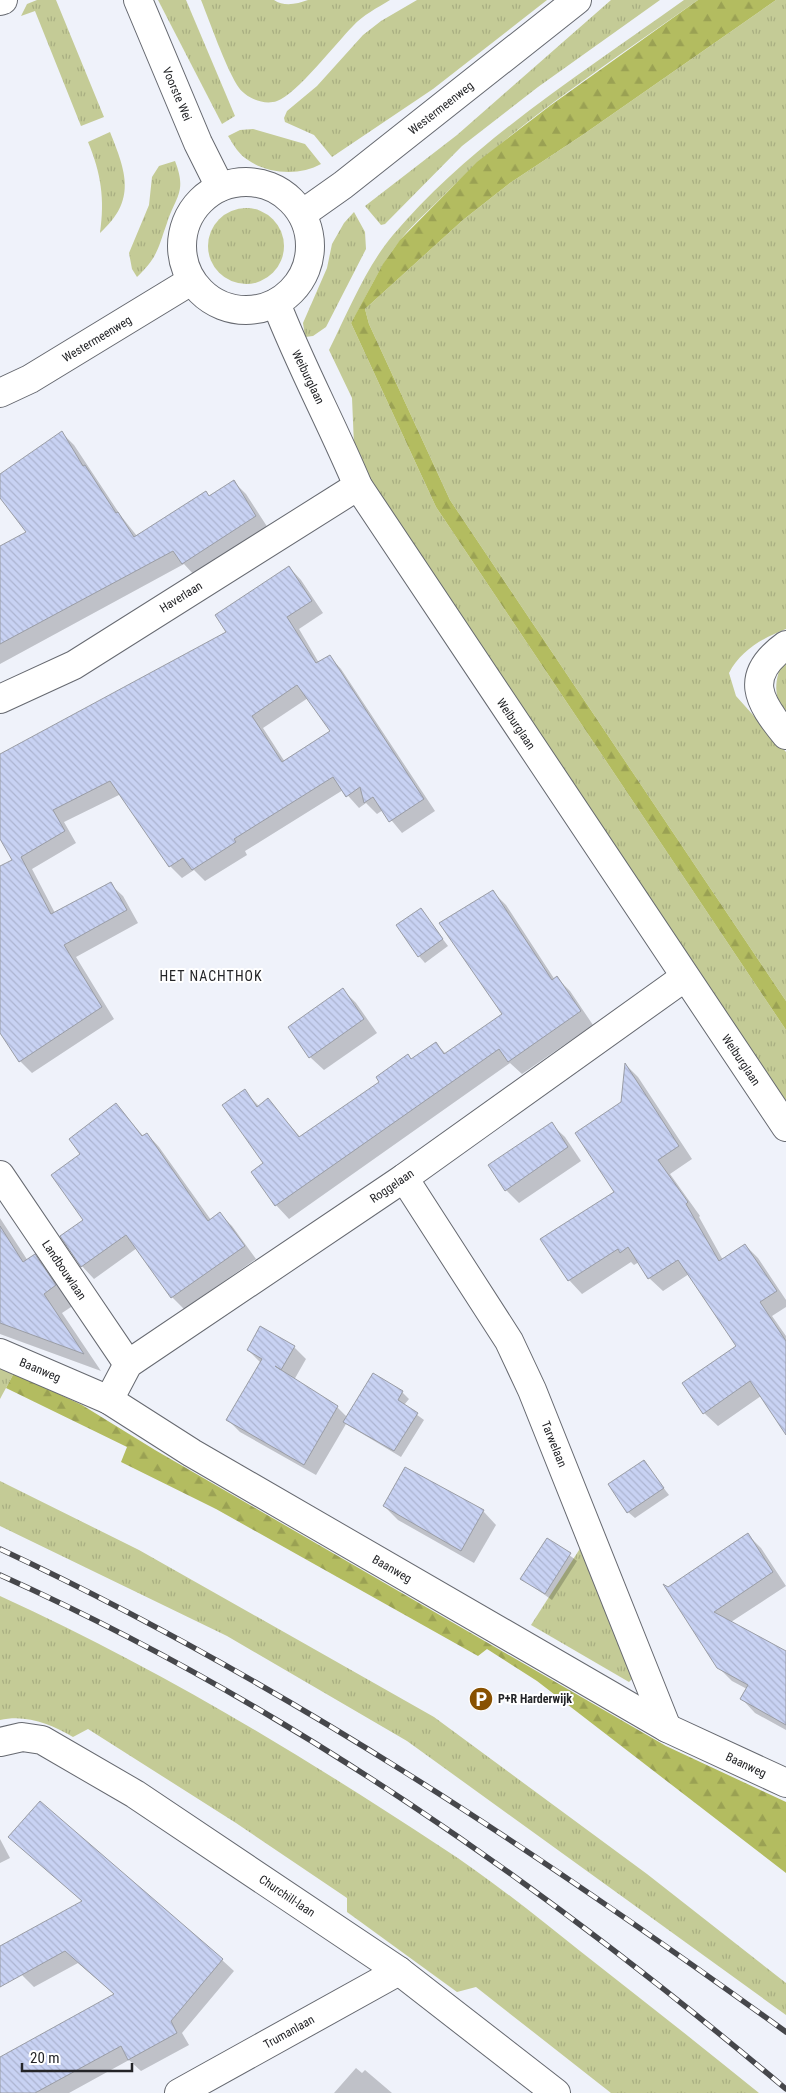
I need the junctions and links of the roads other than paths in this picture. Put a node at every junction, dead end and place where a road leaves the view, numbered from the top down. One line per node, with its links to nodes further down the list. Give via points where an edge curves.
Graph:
1 (138, 0): 3 (street, Voorste Wei)
2 (577, 0): 4 (street, Westermeenweg)
3 (220, 187): 4 (street, via 245,182 266,186 285,195); 5 (street, via 202,198 188,217 181,240 184,265)
4 (302, 214): 6 (street, via 310,252 304,273 292,290)
5 (191, 281): 6 (street, via 211,301 231,308 253,310); 7 (street, Westermeenweg, via 30,380)
6 (276, 303): 8 (street, Weiburglaan, via 295,352)
7 (0, 393)
8 (358, 486): 10 (street, Haverlaan, via 74,665); 12 (street, Weiburglaan)
9 (786, 645): 11 (street, via 773,654 759,682 759,695 768,713)
10 (0, 699)
11 (786, 735)
12 (685, 978): 13 (street, Weiburglaan); 15 (street, Roggelaan)
13 (786, 1127)
14 (0, 1175): 17 (street, Landbouwlaan)
15 (404, 1178): 17 (street, Roggelaan); 19 (street, Tarwelaan, via 509,1341)
16 (0, 1353): 18 (street, Baanweg)
17 (128, 1364): 18 (street, Roggelaan)
18 (109, 1400): 19 (street, Baanweg, via 192,1453)
19 (666, 1728): 21 (street, Baanweg)
20 (0, 1742): 22 (street, Churchill-laan, via 22,1737 42,1740 58,1748 135,1794)
21 (786, 1783)
22 (399, 1971): 23 (street, Trumanlaan); 24 (street, Churchill-laan)
23 (179, 2093)
24 (556, 2093)

